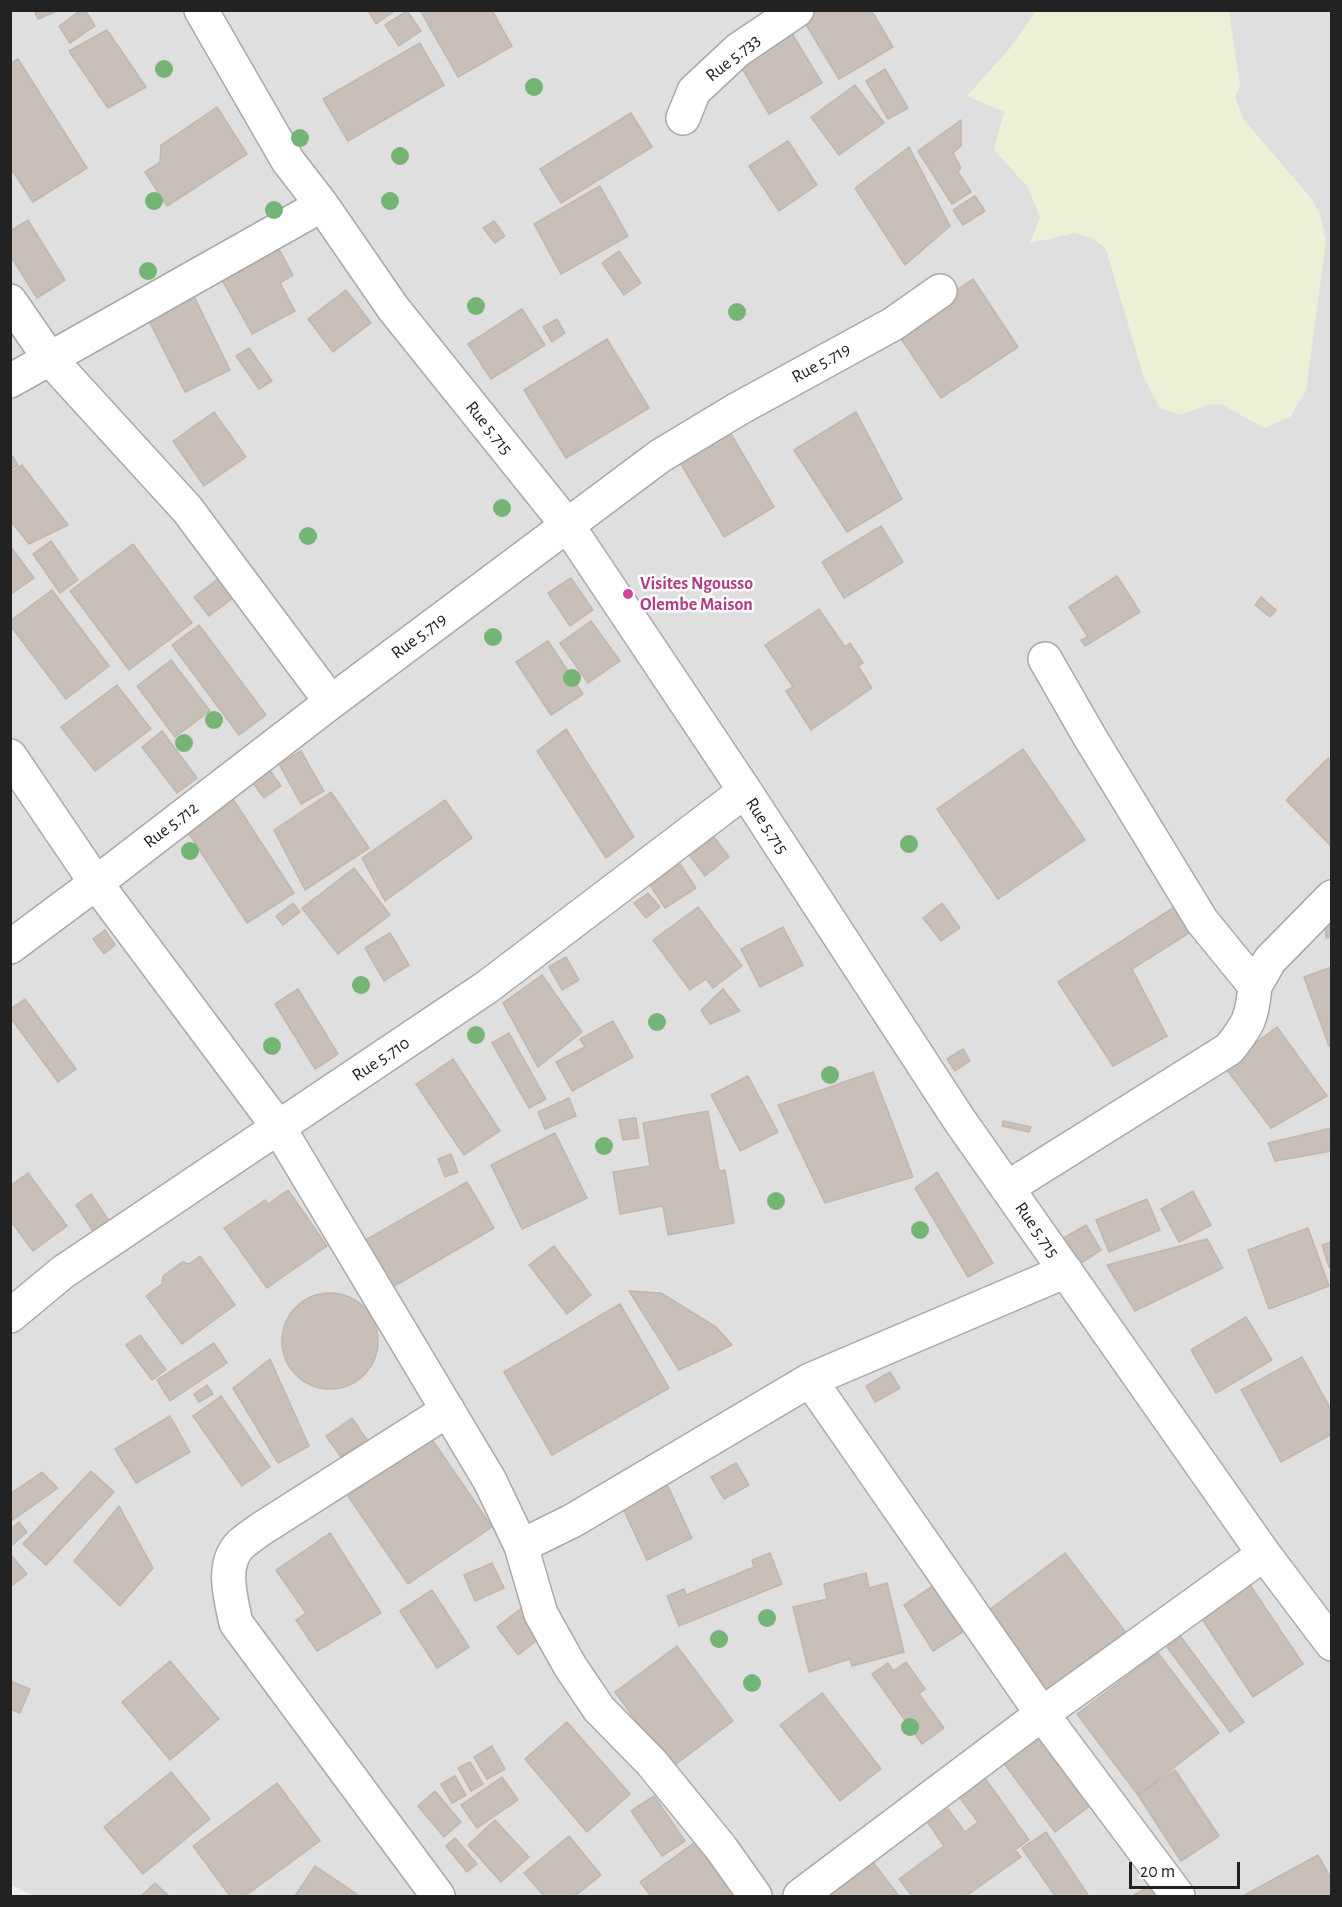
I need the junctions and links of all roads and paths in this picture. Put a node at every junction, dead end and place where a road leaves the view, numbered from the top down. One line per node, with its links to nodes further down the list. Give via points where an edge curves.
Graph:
1 (201, 10): 4 (street, Rue 5.715, via 288,161)
2 (797, 10): 3 (street, Rue 5.733, via 738,50 694,91)
3 (683, 118)
4 (322, 205): 7 (street); 9 (street, Rue 5.715, via 393,308)
5 (939, 291): 9 (street, Rue 5.719, via 893,324 660,456)
6 (10, 301): 7 (street)
7 (50, 359): 8 (street); 11 (street, via 187,509)
8 (10, 381)
9 (568, 526): 11 (street, Rue 5.719); 13 (street, Rue 5.715)
10 (1045, 659): 17 (street, via 1202,921)
11 (331, 702): 14 (street, Rue 5.712)
12 (10, 756): 14 (street)
13 (745, 791): 18 (street, Rue 5.710, via 487,987); 19 (street, Rue 5.715)
14 (96, 883): 16 (street, Rue 5.712); 18 (street)
15 (1332, 897): 17 (street, via 1270,960)
16 (10, 946)
17 (1255, 986): 19 (street, via 1247,1026 1229,1049)
18 (279, 1128): 21 (street, Rue 5.710, via 63,1272); 23 (street)
19 (1007, 1188): 20 (street, Rue 5.715)
20 (1066, 1271): 22 (street); 25 (street, Rue 5.715)
21 (10, 1316)
22 (810, 1380): 24 (street, via 572,1521); 27 (street)
23 (448, 1410): 24 (street, via 490,1481); 28 (street, via 239,1546 229,1566 228,1585 236,1623)
24 (521, 1546): 29 (street, via 541,1614 598,1709 651,1762)
25 (1264, 1554): 26 (street, Rue 5.715); 27 (street)
26 (1332, 1644)
27 (1042, 1714): 30 (street); 31 (street)
28 (438, 1896)
29 (755, 1896)
30 (800, 1896)
31 (1178, 1896)

